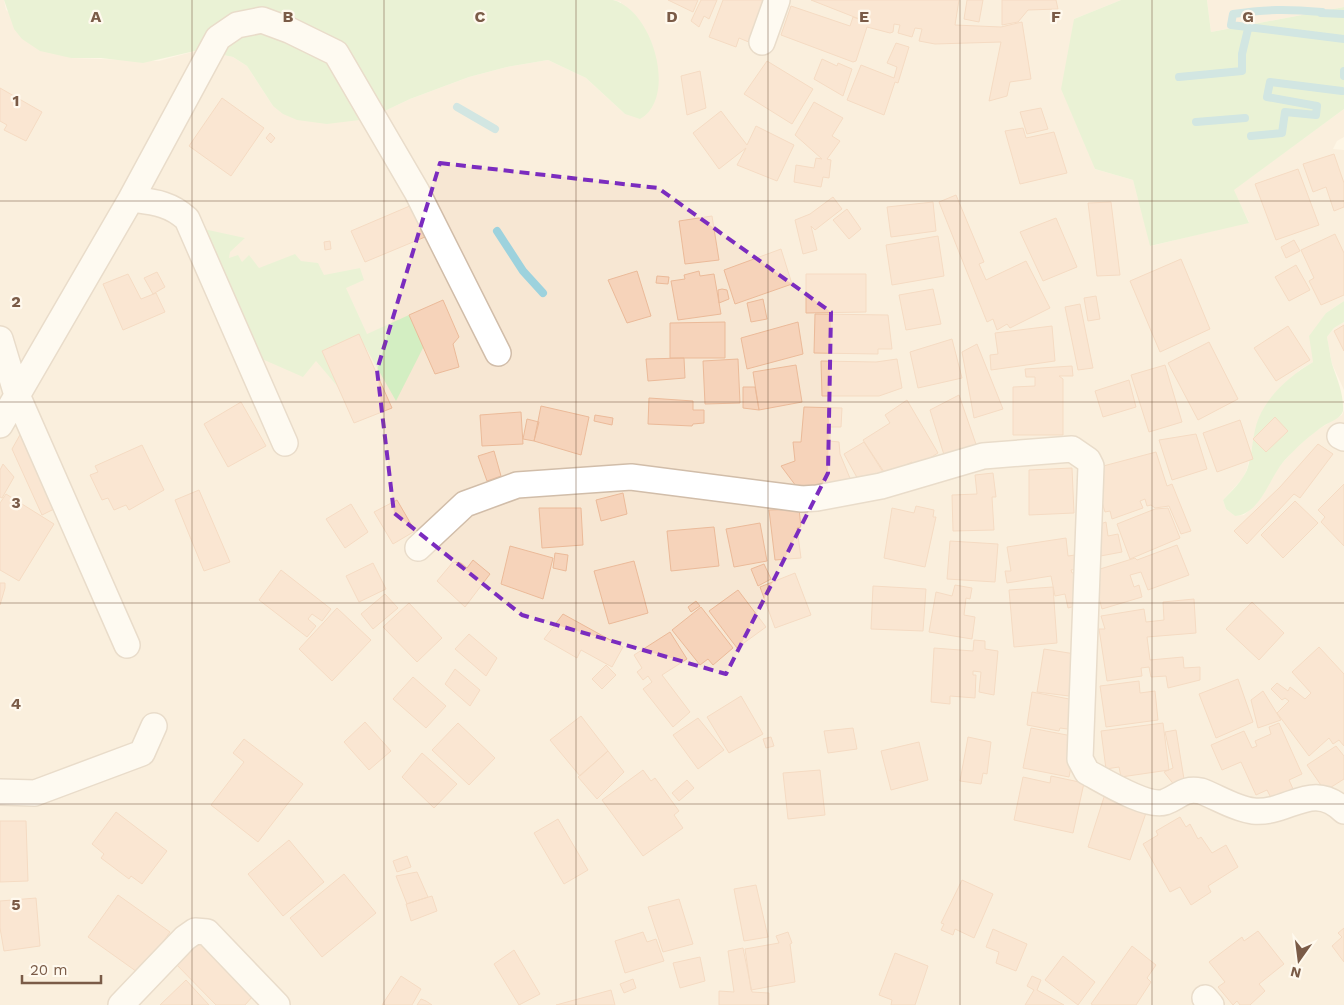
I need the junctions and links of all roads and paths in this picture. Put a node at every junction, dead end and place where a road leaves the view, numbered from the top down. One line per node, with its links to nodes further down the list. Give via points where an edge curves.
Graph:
1 (778, 0): 2 (street)
2 (762, 42)
3 (131, 199): 5 (street, via 218,38 237,25 262,20 289,30 336,54 417,192); 6 (street); 8 (street, via 165,203 187,219)
4 (0, 339): 6 (street)
5 (498, 353)
6 (17, 395): 7 (street); 10 (street)
7 (0, 425)
8 (286, 443)
9 (418, 548): 13 (street, via 465,504 517,485 631,477 802,499 881,486 984,456 1072,449 1088,460 1090,466 1080,759 1083,767 1145,801 1165,802 1183,791 1193,790 1250,811 1260,811 1317,796 1334,802)
10 (127, 645)
11 (154, 726): 12 (street, via 142,753 35,793)
12 (0, 792)
13 (1344, 812)
14 (121, 1005): 15 (street, via 195,931 206,932)
15 (277, 1005)

